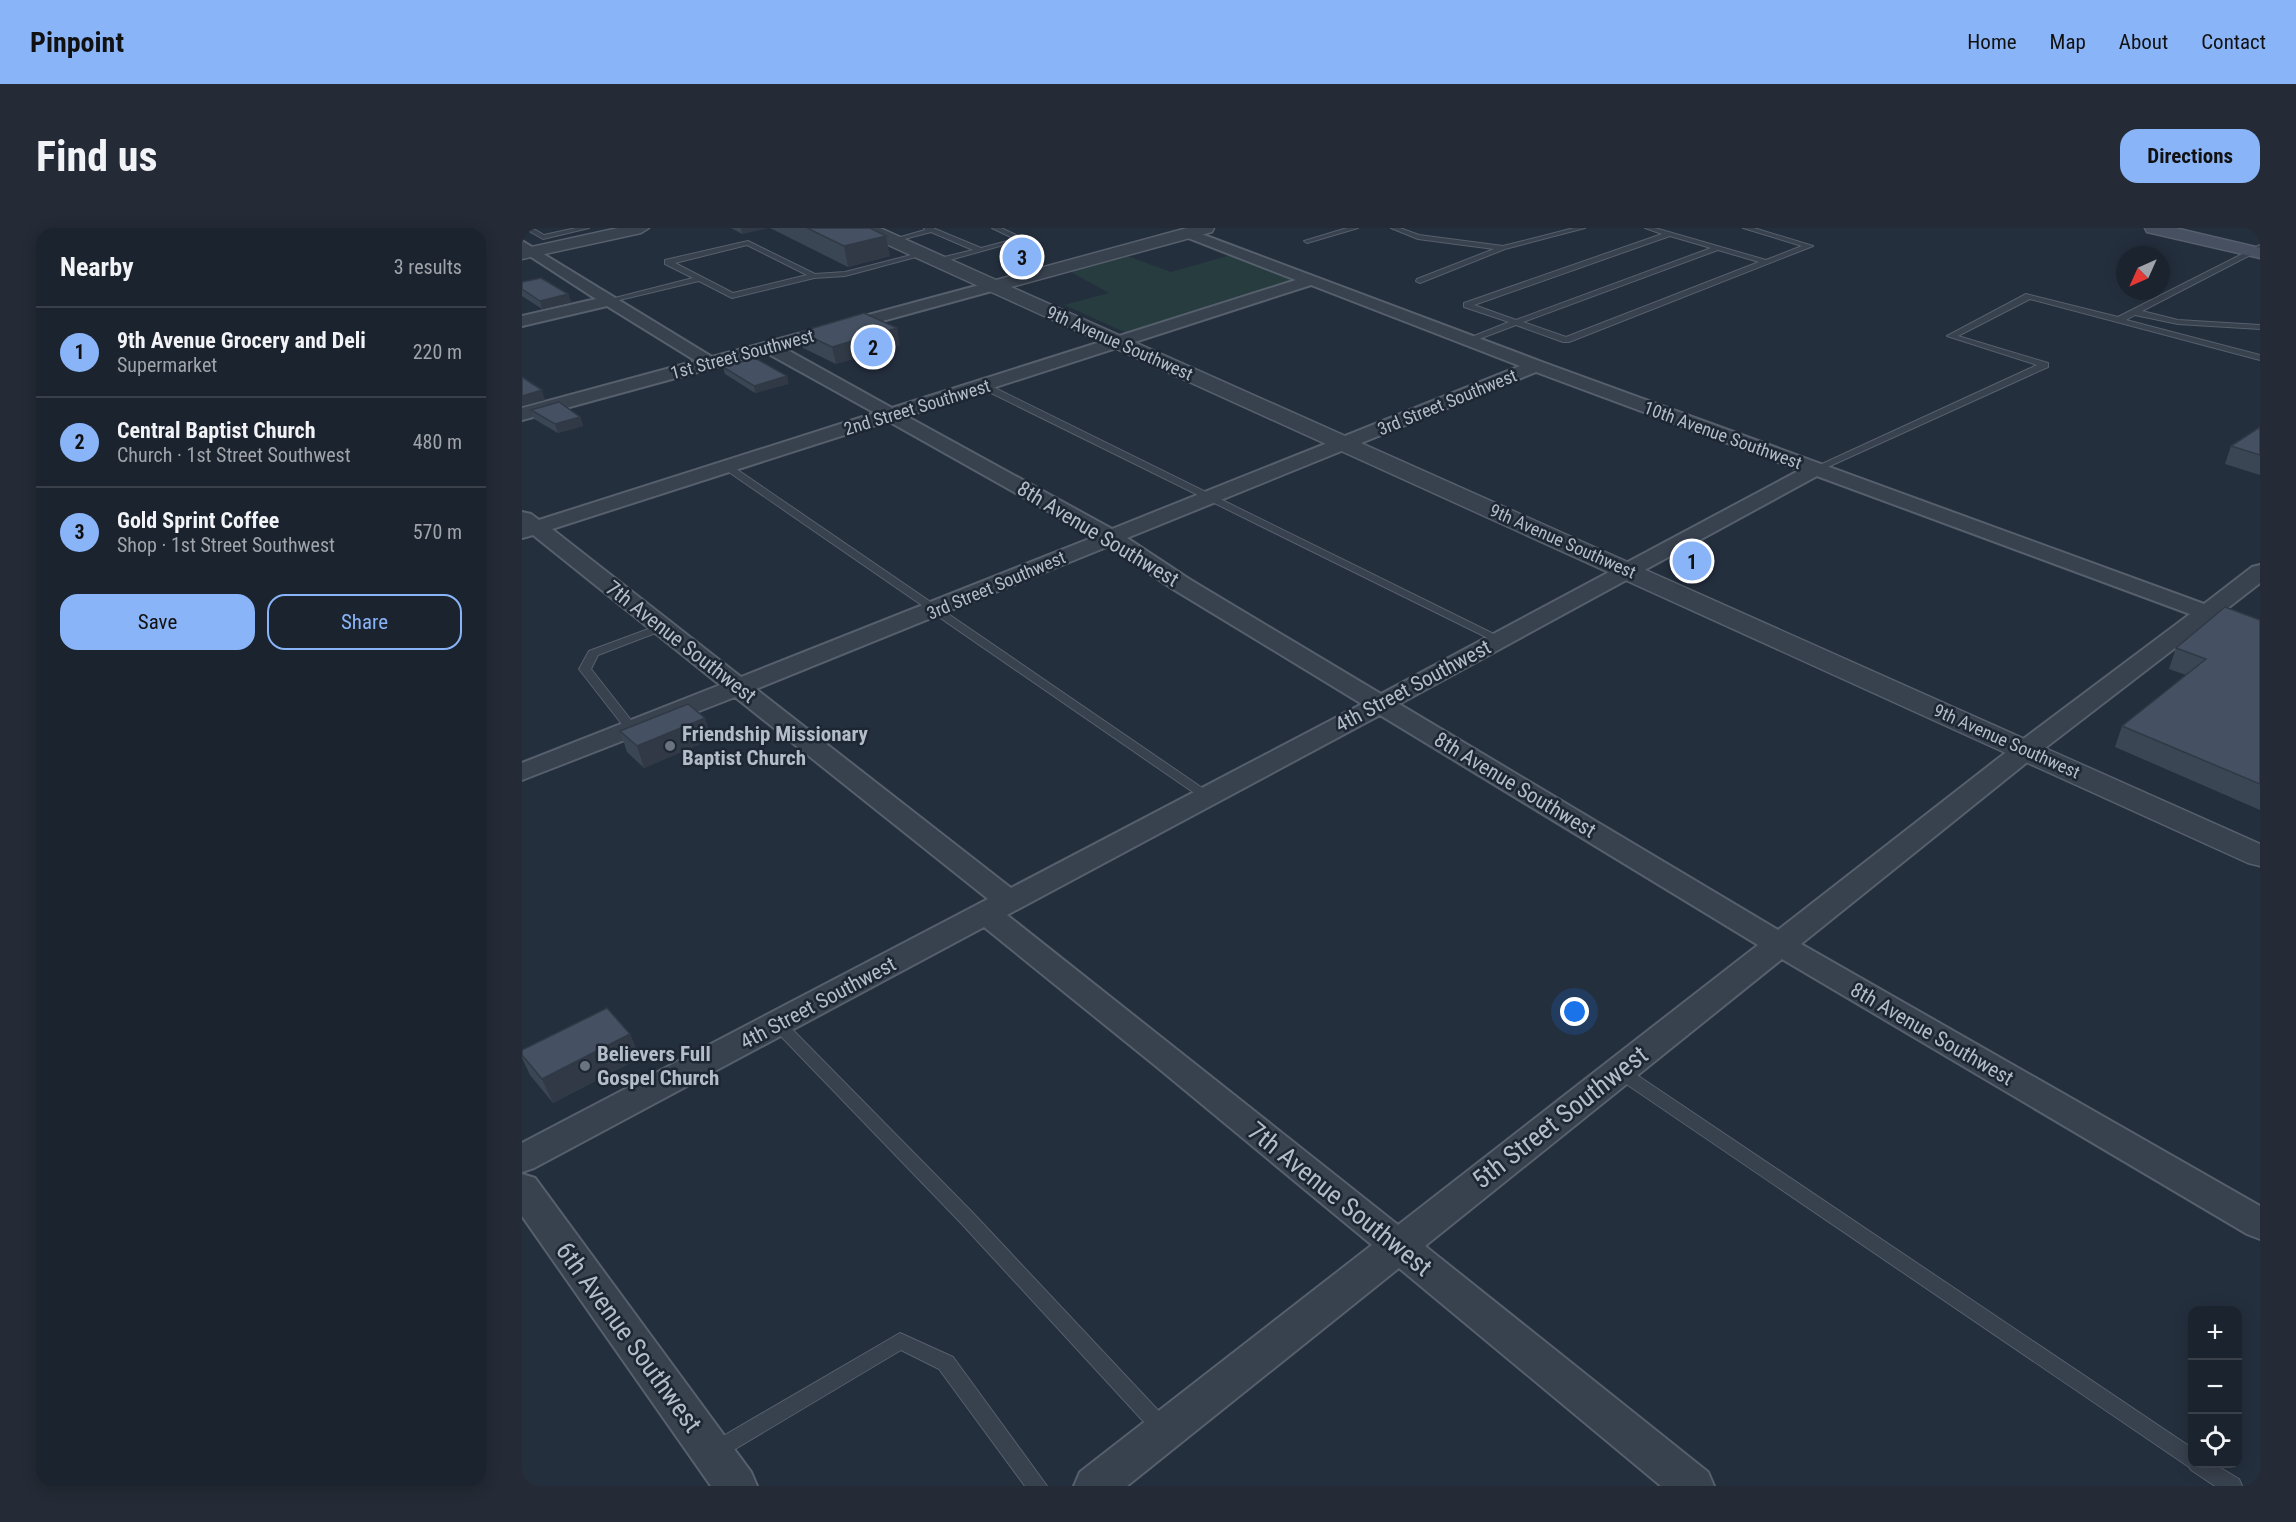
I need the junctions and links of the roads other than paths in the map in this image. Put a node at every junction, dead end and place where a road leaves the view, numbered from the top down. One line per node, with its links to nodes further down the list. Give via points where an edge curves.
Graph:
1 (527, 228): 2 (lane, via 543,237)
2 (586, 228)
3 (641, 228): 19 (street)
4 (866, 228): 15 (street, 9th Avenue Southwest)
5 (995, 228): 20 (lane, via 1022,239)
6 (1355, 228): 16 (lane)
7 (1394, 228): 17 (lane, via 1418,237)
8 (1582, 228): 17 (lane)
9 (1648, 228): 14 (lane)
10 (1746, 228): 23 (lane, via 1809,246)
11 (2153, 228): 21 (main road)
12 (930, 229): 15 (lane); 20 (lane)
13 (1189, 230): 26 (street, 10th Avenue Southwest); 28 (street, 1st Street Southwest)
14 (1670, 234): 18 (lane); 33 (lane, via 1467,305)
15 (893, 240): 22 (street, 9th Avenue Southwest)
16 (1307, 241)
17 (1503, 248): 27 (lane)
18 (1718, 248): 23 (lane); 33 (lane)
19 (526, 250): 29 (street)
20 (980, 250): 22 (lane)
21 (2257, 250): 30 (lane)
22 (931, 257): 24 (lane); 28 (street, 9th Avenue Southwest)
23 (1766, 262): 33 (lane, via 1566,340)
24 (814, 276): 25 (lane, via 732,296); 25 (lane, via 748,243 668,262)
25 (700, 279): 29 (lane)
26 (1312, 280): 35 (street, 10th Avenue Southwest); 36 (street, 2nd Street Southwest)
27 (1420, 281)
28 (993, 286): 36 (street, 9th Avenue Southwest); 37 (street, 1st Street Southwest)
29 (611, 300): 32 (street); 39 (street)
30 (2134, 312): 31 (lane); 34 (lane, via 2178,322)
31 (2119, 320): 38 (lane); 46 (lane, via 2030,296 1951,336 2044,364)
32 (522, 321)
33 (1516, 322): 35 (lane)
34 (2260, 327)
35 (1468, 340): 40 (street, 10th Avenue Southwest)
36 (1120, 343): 41 (street, 2nd Street Southwest); 44 (street, 9th Avenue Southwest)
37 (769, 347): 39 (street, 1st Street Southwest); 43 (street, 8th Avenue Southwest)
38 (2260, 358)
39 (710, 363): 42 (street, 1st Street Southwest)
40 (1536, 366): 44 (street, 3rd Street Southwest); 46 (street, 10th Avenue Southwest)
41 (984, 386): 43 (street, 2nd Street Southwest); 47 (lane)
42 (522, 414)
43 (891, 415): 45 (street, 2nd Street Southwest); 49 (street, 8th Avenue Southwest)
44 (1343, 443): 47 (street, 3rd Street Southwest); 50 (street, 9th Avenue Southwest)
45 (726, 466): 48 (street, 2nd Street Southwest); 52 (lane)
46 (1816, 469): 50 (street, 4th Street Southwest); 53 (street, 10th Avenue Southwest)
47 (1209, 497): 49 (street, 3rd Street Southwest); 56 (lane)
48 (526, 526): 54 (street, 7th Avenue Southwest)
49 (1110, 537): 52 (street, 3rd Street Southwest); 58 (street, 8th Avenue Southwest)
50 (1628, 570): 56 (street, 4th Street Southwest); 60 (street, 9th Avenue Southwest)
51 (2260, 572): 53 (street)
52 (937, 609): 57 (street, 3rd Street Southwest); 62 (lane)
53 (2208, 613): 55 (street, 10th Avenue Southwest); 60 (street, 5th Street Southwest)
54 (662, 627): 57 (street, 7th Avenue Southwest); 59 (lane, via 592,653 585,669)
55 (2260, 632)
56 (1500, 640): 58 (street, 4th Street Southwest)
57 (740, 688): 59 (street, 3rd Street Southwest); 64 (street, 7th Avenue Southwest)
58 (1381, 704): 62 (street, 4th Street Southwest); 65 (street, 8th Avenue Southwest)
59 (632, 729): 61 (street, 3rd Street Southwest)
60 (2026, 749): 63 (street, 9th Avenue Southwest); 65 (street, 5th Street Southwest)
61 (522, 772)
62 (1208, 796): 64 (street, 4th Street Southwest)
63 (2260, 856)
64 (998, 908): 66 (street, 4th Street Southwest); 71 (street, 7th Avenue Southwest)
65 (1780, 945): 67 (street, 5th Street Southwest); 70 (street, 8th Avenue Southwest)
66 (778, 1024): 68 (street, 4th Street Southwest); 72 (lane, via 966,1217)
67 (1619, 1071): 71 (street, 5th Street Southwest); 74 (lane)
68 (522, 1159)
69 (522, 1188): 73 (street, 6th Avenue Southwest)
70 (2260, 1224)
71 (1398, 1246): 72 (street, 5th Street Southwest); 79 (street, 7th Avenue Southwest)
72 (1165, 1431): 78 (street, 5th Street Southwest)
73 (712, 1453): 76 (street, 6th Avenue Southwest); 77 (lane, via 900,1341 946,1363)
74 (2188, 1457)
75 (2205, 1468): 80 (lane)
76 (736, 1486)
77 (1036, 1486)
78 (1095, 1486)
79 (1693, 1486)
80 (2232, 1486)

